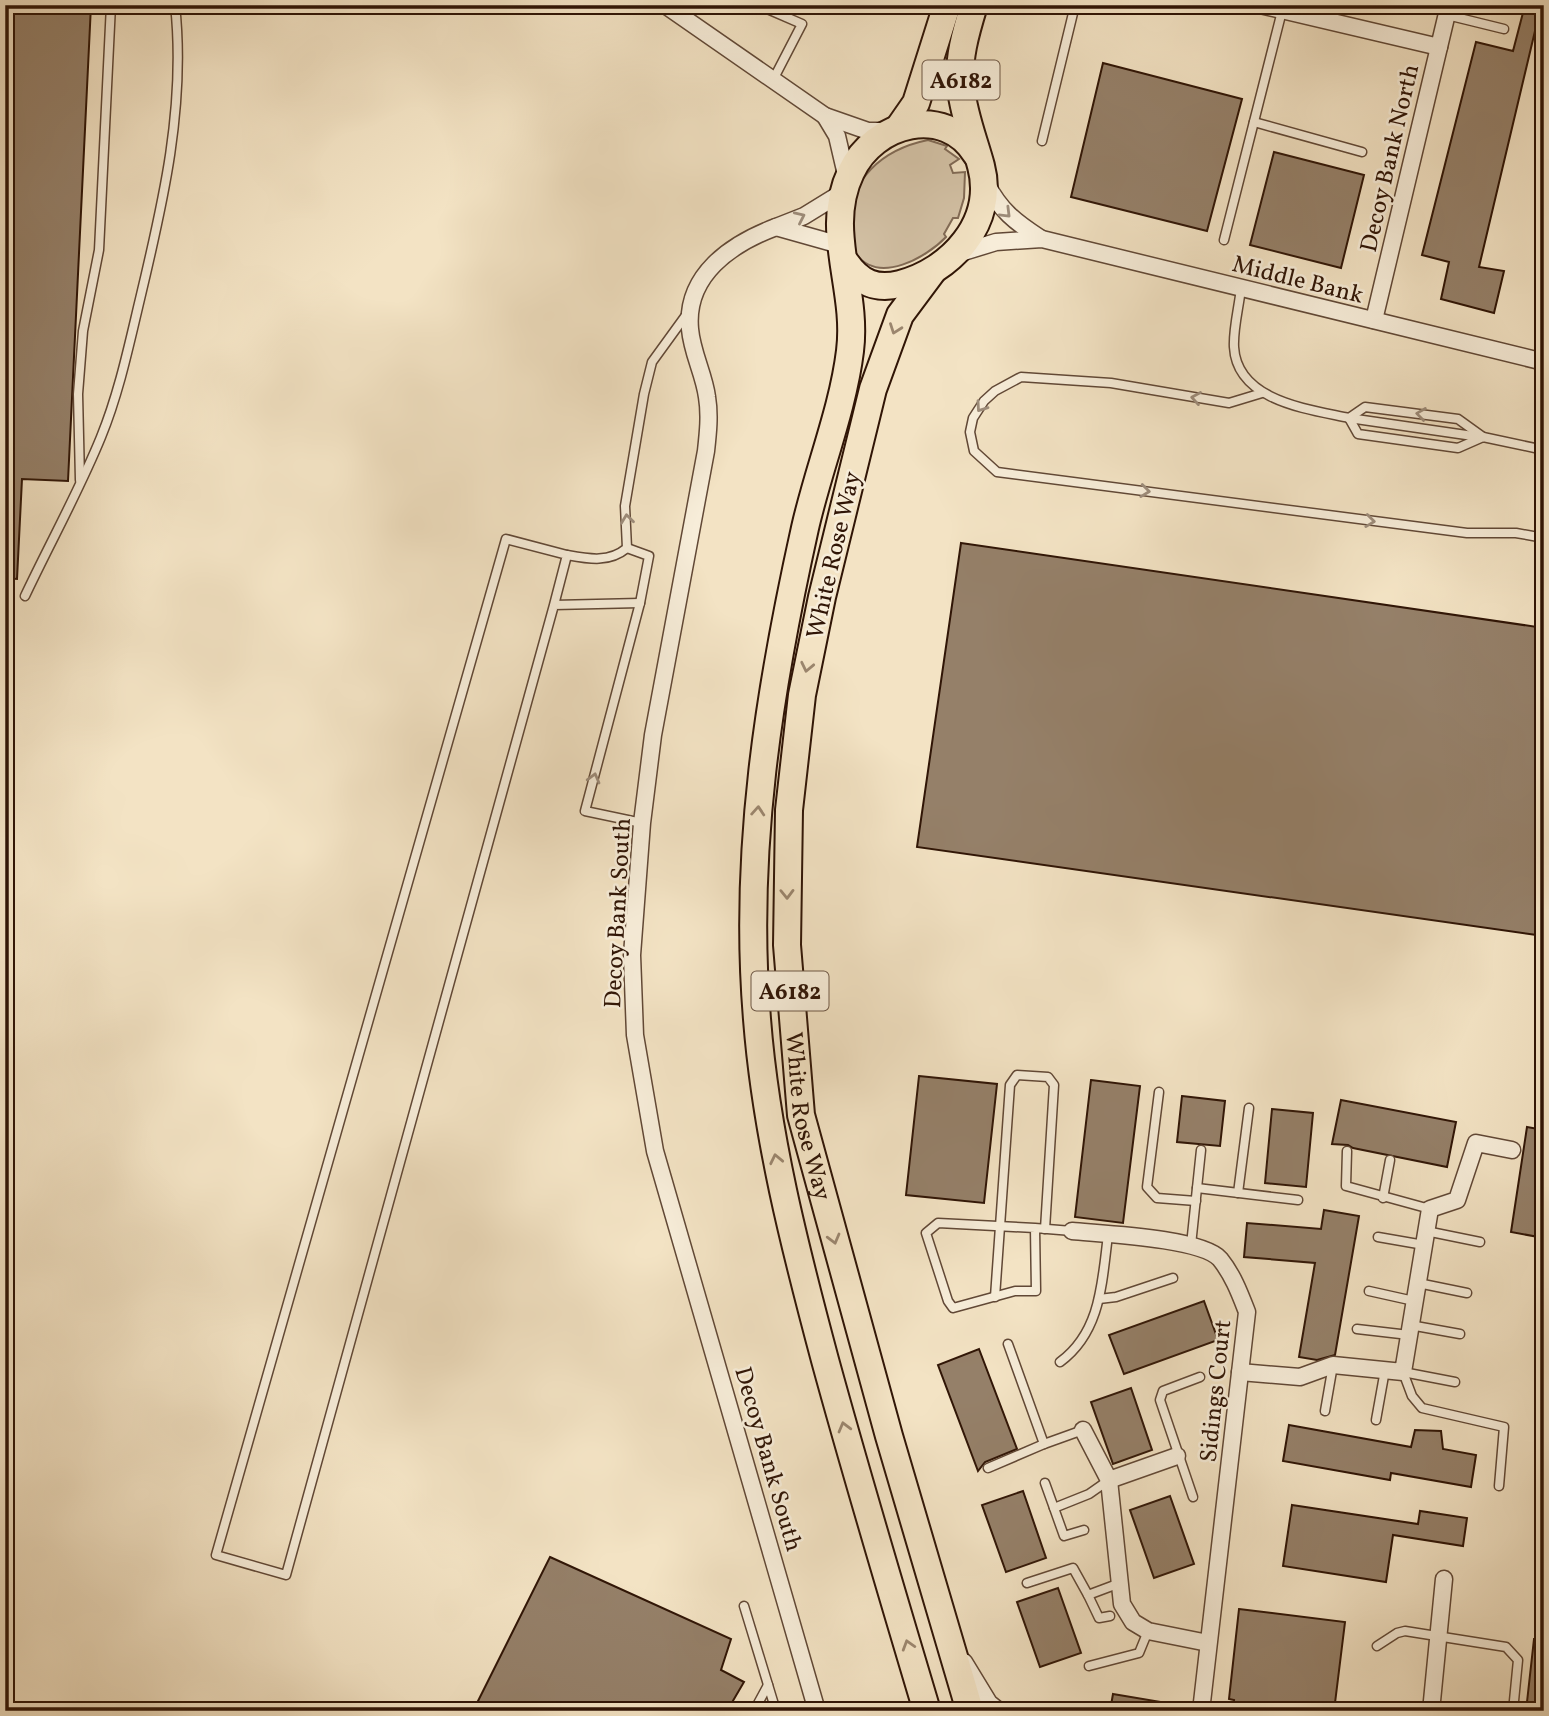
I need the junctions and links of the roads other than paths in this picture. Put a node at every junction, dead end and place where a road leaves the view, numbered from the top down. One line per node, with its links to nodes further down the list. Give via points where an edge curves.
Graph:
1 (111, 5): 35 (lane, via 100,240 83,331 78,394)
2 (175, 5): 35 (lane, via 176,104 164,201 122,372 102,436)
3 (665, 5): 13 (street)
4 (758, 5): 13 (lane, via 802,24)
5 (947, 5): 16 (highway, White Rose Way / A6182, via 916,103)
6 (974, 5): 19 (highway, White Rose Way / A6182, via 962,52 960,86)
7 (1075, 5): 17 (lane)
8 (1260, 5): 10 (street)
9 (1448, 10): 11 (lane); 12 (street, Decoy Bank North)
10 (1283, 11): 12 (street); 15 (lane)
11 (1504, 29)
12 (1439, 47): 29 (street, Decoy Bank North)
13 (773, 80): 14 (street)
14 (825, 116): 16 (street, via 868,131); 20 (street, via 837,136)
15 (1254, 122): 18 (lane); 23 (lane)
16 (896, 129): 19 (highway, via 910,124 958,132); 20 (highway, White Rose Way, via 861,156)
17 (1042, 141)
18 (1362, 152)
19 (979, 165): 22 (street, Middle Bank, one-way to 22, via 997,205); 25 (highway, White Rose Way, via 984,188 977,222)
20 (845, 187): 21 (street, one-way to 20, via 804,216); 24 (highway, White Rose Way, via 838,217)
21 (776, 227): 24 (street); 28 (street, via 726,251 698,286)
22 (1042, 239): 25 (street, Middle Bank, via 996,242); 27 (street, Middle Bank)
23 (1224, 240)
24 (843, 254): 26 (highway, White Rose Way, via 856,277 867,285 888,287); 110 (highway, White Rose Way / A6182, one-way to 24, via 800,1268 771,1135 757,1017 755,884 762,760 806,524 850,356 853,319)
25 (955, 254): 26 (highway, White Rose Way)
26 (932, 272): 101 (highway, White Rose Way / A6182, one-way to 101, via 900,314 873,389 839,525 802,695 786,874 791,1020 801,1115)
27 (1241, 288): 29 (street, Middle Bank); 31 (lane, via 1236,362)
28 (689, 310): 37 (lane, one-way to 28, via 625,506 652,362); 42 (street, Decoy Bank South, via 693,346 707,395 707,440 653,735)
29 (1374, 320): 30 (street, Middle Bank)
30 (1544, 362)
31 (1262, 393): 32 (lane, via 1293,406); 36 (lane, one-way to 36, via 1229,403 1111,383 1021,377 984,401 970,432 974,450 998,472 1467,533)
32 (1349, 418): 33 (lane); 33 (lane, one-way to 32, via 1458,419 1365,407); 33 (lane, via 1358,434 1446,447 1458,448)
33 (1483, 437): 34 (lane)
34 (1544, 450)
35 (80, 482): 39 (lane)
36 (1544, 538)
37 (627, 548): 38 (lane, via 617,557); 40 (lane, via 649,556)
38 (567, 555): 41 (lane); 41 (lane, via 506,539 216,1555 286,1575)
39 (25, 596)
40 (640, 603): 41 (lane); 42 (lane, one-way to 40, via 585,811)
41 (554, 605)
42 (642, 823): 109 (street, Decoy Bank South, via 632,955 642,1087 655,1151)
43 (1159, 1092): 53 (lane, via 1147,1187 1157,1198)
44 (1249, 1108): 50 (lane)
45 (1201, 1150): 49 (lane)
46 (1512, 1150): 54 (street, via 1476,1143 1457,1200)
47 (1347, 1151): 51 (lane, via 1346,1186)
48 (1390, 1160): 51 (lane)
49 (1197, 1188): 50 (lane); 53 (lane)
50 (1238, 1193): 52 (lane)
51 (1382, 1198): 54 (lane)
52 (1297, 1200)
53 (1196, 1201): 63 (lane)
54 (1430, 1209): 61 (street)
55 (1000, 1226): 56 (lane); 57 (lane, via 1010,1085 1023,1074 1048,1077 1054,1085); 68 (lane); 68 (lane, via 938,1223 926,1233 953,1308)
56 (1035, 1228): 57 (lane); 68 (lane, via 1036,1291)
57 (1045, 1229): 58 (lane)
58 (1072, 1231): 59 (street, Sidings Court)
59 (1108, 1235): 63 (street, Sidings Court); 69 (lane)
60 (1378, 1237): 61 (lane)
61 (1425, 1238): 62 (lane); 65 (street)
62 (1480, 1242)
63 (1191, 1245): 78 (street, Sidings Court, via 1218,1257 1247,1312)
64 (1173, 1278): 69 (lane)
65 (1418, 1283): 67 (lane); 70 (street)
66 (1369, 1291): 70 (lane)
67 (1467, 1293)
68 (995, 1297)
69 (1099, 1299): 75 (lane, via 1089,1328 1069,1356)
70 (1414, 1301): 72 (street)
71 (1357, 1329): 72 (lane)
72 (1410, 1330): 73 (lane); 79 (street)
73 (1460, 1334)
74 (1008, 1344): 85 (lane)
75 (1059, 1362)
76 (1333, 1366): 77 (street); 78 (street, via 1300,1377); 82 (lane)
77 (1385, 1370): 79 (street); 83 (lane)
78 (1240, 1372): 103 (street, Sidings Court)
79 (1403, 1372): 81 (lane); 90 (lane, via 1422,1408 1504,1427)
80 (1200, 1377): 86 (lane, via 1160,1395)
81 (1455, 1382)
82 (1325, 1411)
83 (1376, 1420)
84 (1083, 1430): 85 (lane); 88 (street)
85 (1044, 1444): 87 (lane)
86 (1177, 1455): 88 (street, Sidings Court); 91 (lane)
87 (988, 1468)
88 (1109, 1480): 92 (lane); 96 (street)
89 (1045, 1483): 92 (lane)
90 (1499, 1486)
91 (1193, 1497)
92 (1054, 1508): 93 (lane, via 1064,1536)
93 (1084, 1530)
94 (1444, 1579): 102 (street)
95 (1027, 1583): 97 (lane, via 1076,1569)
96 (1120, 1583): 97 (lane); 100 (street, via 1122,1604 1133,1622)
97 (1088, 1595): 99 (lane, via 1099,1618)
98 (744, 1606): 106 (lane)
99 (1110, 1616)
100 (1148, 1631): 103 (street); 105 (lane, via 1139,1653)
101 (947, 1632): 111 (highway, White Rose Way / A6182); 112 (street, via 989,1703)
102 (1438, 1637): 104 (lane, via 1405,1631); 114 (street); 115 (lane, via 1506,1647 1513,1652 1518,1660)
103 (1208, 1643): 113 (street, Sidings Court)
104 (1377, 1646)
105 (1089, 1667)
106 (768, 1685): 107 (lane); 108 (lane)
107 (754, 1711)
108 (776, 1711)
109 (817, 1711)
110 (927, 1711)
111 (970, 1711)
112 (999, 1711)
113 (1201, 1711)
114 (1432, 1711)
115 (1513, 1711)

